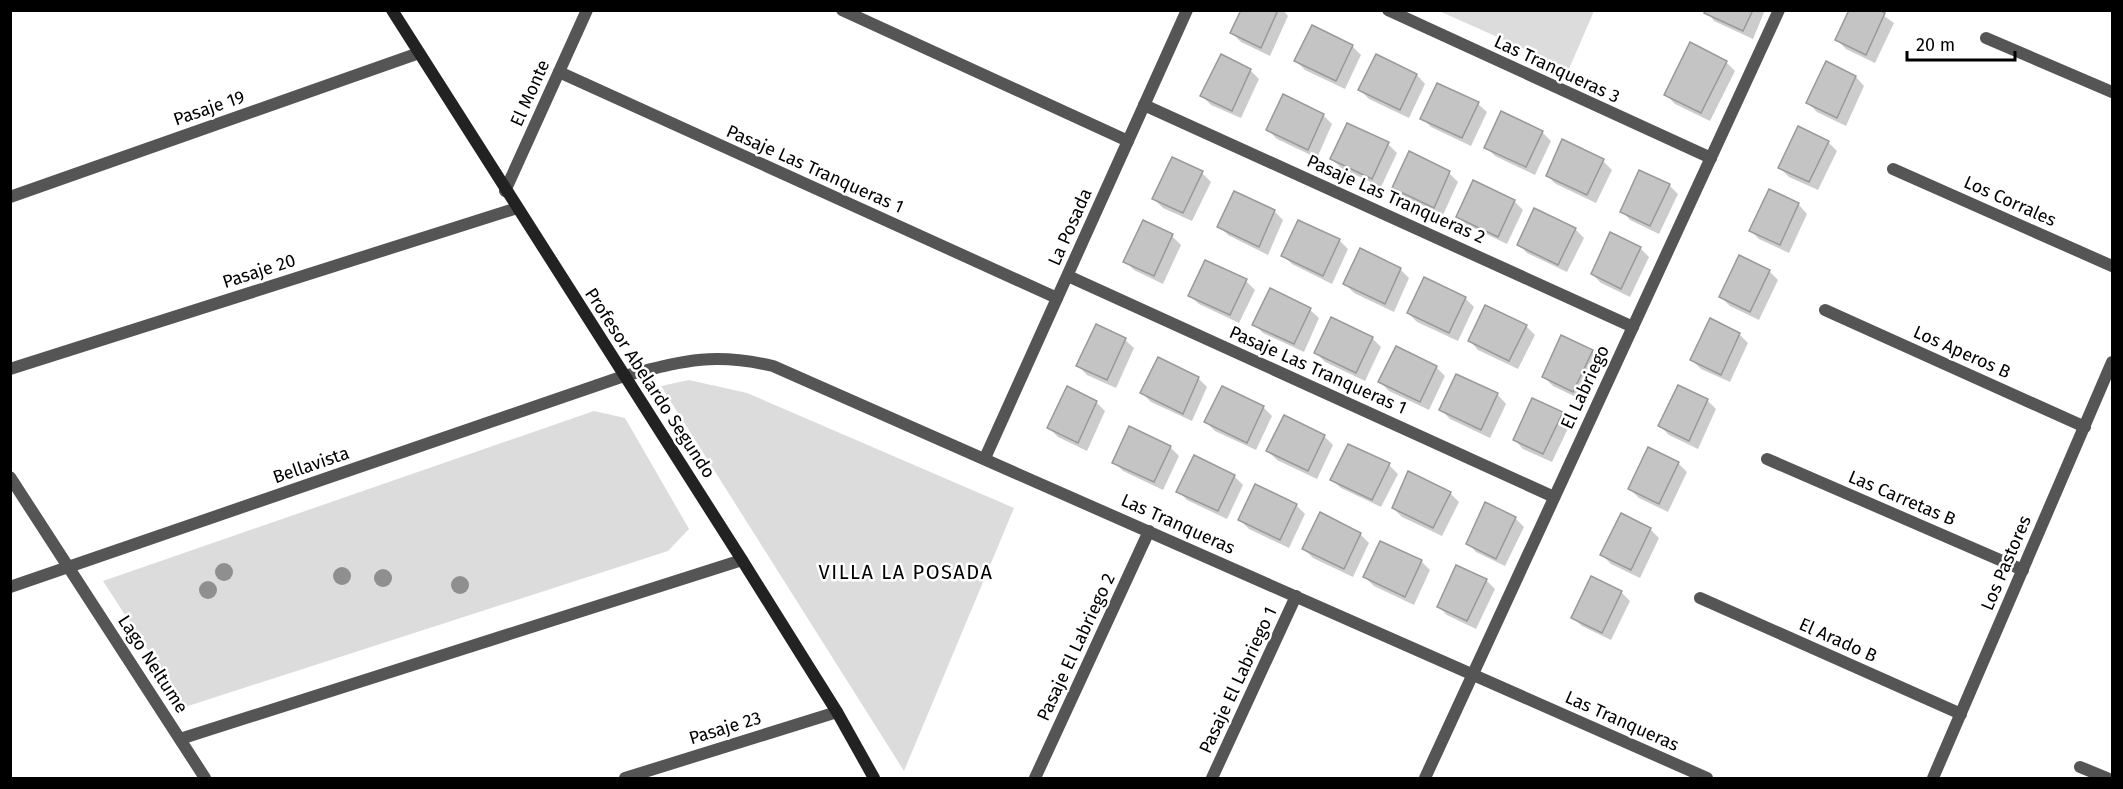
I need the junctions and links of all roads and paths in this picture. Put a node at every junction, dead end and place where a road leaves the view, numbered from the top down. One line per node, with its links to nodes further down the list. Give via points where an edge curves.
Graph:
1 (392, 10): 8 (street, Profesor Abelardo Segundo)
2 (587, 10): 9 (street, El Monte)
3 (843, 10): 12 (street)
4 (1187, 10): 11 (street, La Posada)
5 (1388, 10): 13 (street, Las Tranqueras 3)
6 (1779, 10): 13 (street, El Labriego)
7 (1986, 38): 10 (street)
8 (419, 53): 15 (street, Profesor Abelardo Segundo); 16 (street, Pasaje 19)
9 (559, 72): 15 (street, El Monte); 20 (street, Pasaje Las Tranqueras 1)
10 (2112, 92)
11 (1144, 105): 12 (street, La Posada); 22 (street, Pasaje Las Tranqueras 2)
12 (1128, 141): 19 (street, La Posada)
13 (1711, 158): 22 (street, El Labriego)
14 (1893, 168): 18 (street, Los Corrales)
15 (505, 191): 17 (street, Profesor Abelardo Segundo)
16 (10, 197)
17 (517, 208): 24 (street, Pasaje 20); 25 (street, Profesor Abelardo Segundo)
18 (2112, 266)
19 (1068, 276): 20 (street, La Posada); 30 (street, Pasaje Las Tranqueras 1)
20 (1057, 298): 27 (street, La Posada)
21 (1825, 310): 26 (street, Los Aperos B)
22 (1633, 327): 30 (street, El Labriego)
23 (2112, 362): 26 (street, Los Pastores)
24 (10, 369)
25 (624, 375): 27 (street, Las Tranqueras, via 697,358 740,358 773,366); 32 (street, Profesor Abelardo Segundo); 33 (street, Bellavista)
26 (2085, 427): 34 (street, Los Pastores)
27 (985, 458): 31 (street, Las Tranqueras)
28 (1767, 459): 34 (street, Las Carretas B)
29 (10, 477): 33 (street, Lago Neltume)
30 (1554, 497): 38 (street, El Labriego)
31 (1149, 531): 36 (street, Las Tranqueras); 46 (street, Pasaje El Labriego 2)
32 (742, 560): 39 (street, Profesor Abelardo Segundo); 41 (street)
33 (70, 568): 35 (street, Bellavista); 41 (street, Lago Neltume)
34 (2023, 570): 40 (street, Los Pastores)
35 (10, 587)
36 (1296, 596): 38 (street, Las Tranqueras); 47 (street, Pasaje El Labriego 1)
37 (1700, 598): 40 (street, El Arado B)
38 (1473, 675): 48 (street, El Labriego); 49 (street, Las Tranqueras)
39 (837, 712): 44 (street, Pasaje 23); 45 (street, Profesor Abelardo Segundo)
40 (1961, 714): 50 (street, Los Pastores)
41 (180, 739): 43 (street, Lago Neltume)
42 (2080, 767): 51 (street)
43 (205, 778)
44 (625, 778)
45 (874, 778)
46 (1035, 778)
47 (1212, 778)
48 (1425, 778)
49 (1707, 778)
50 (1933, 778)
51 (2107, 778)

